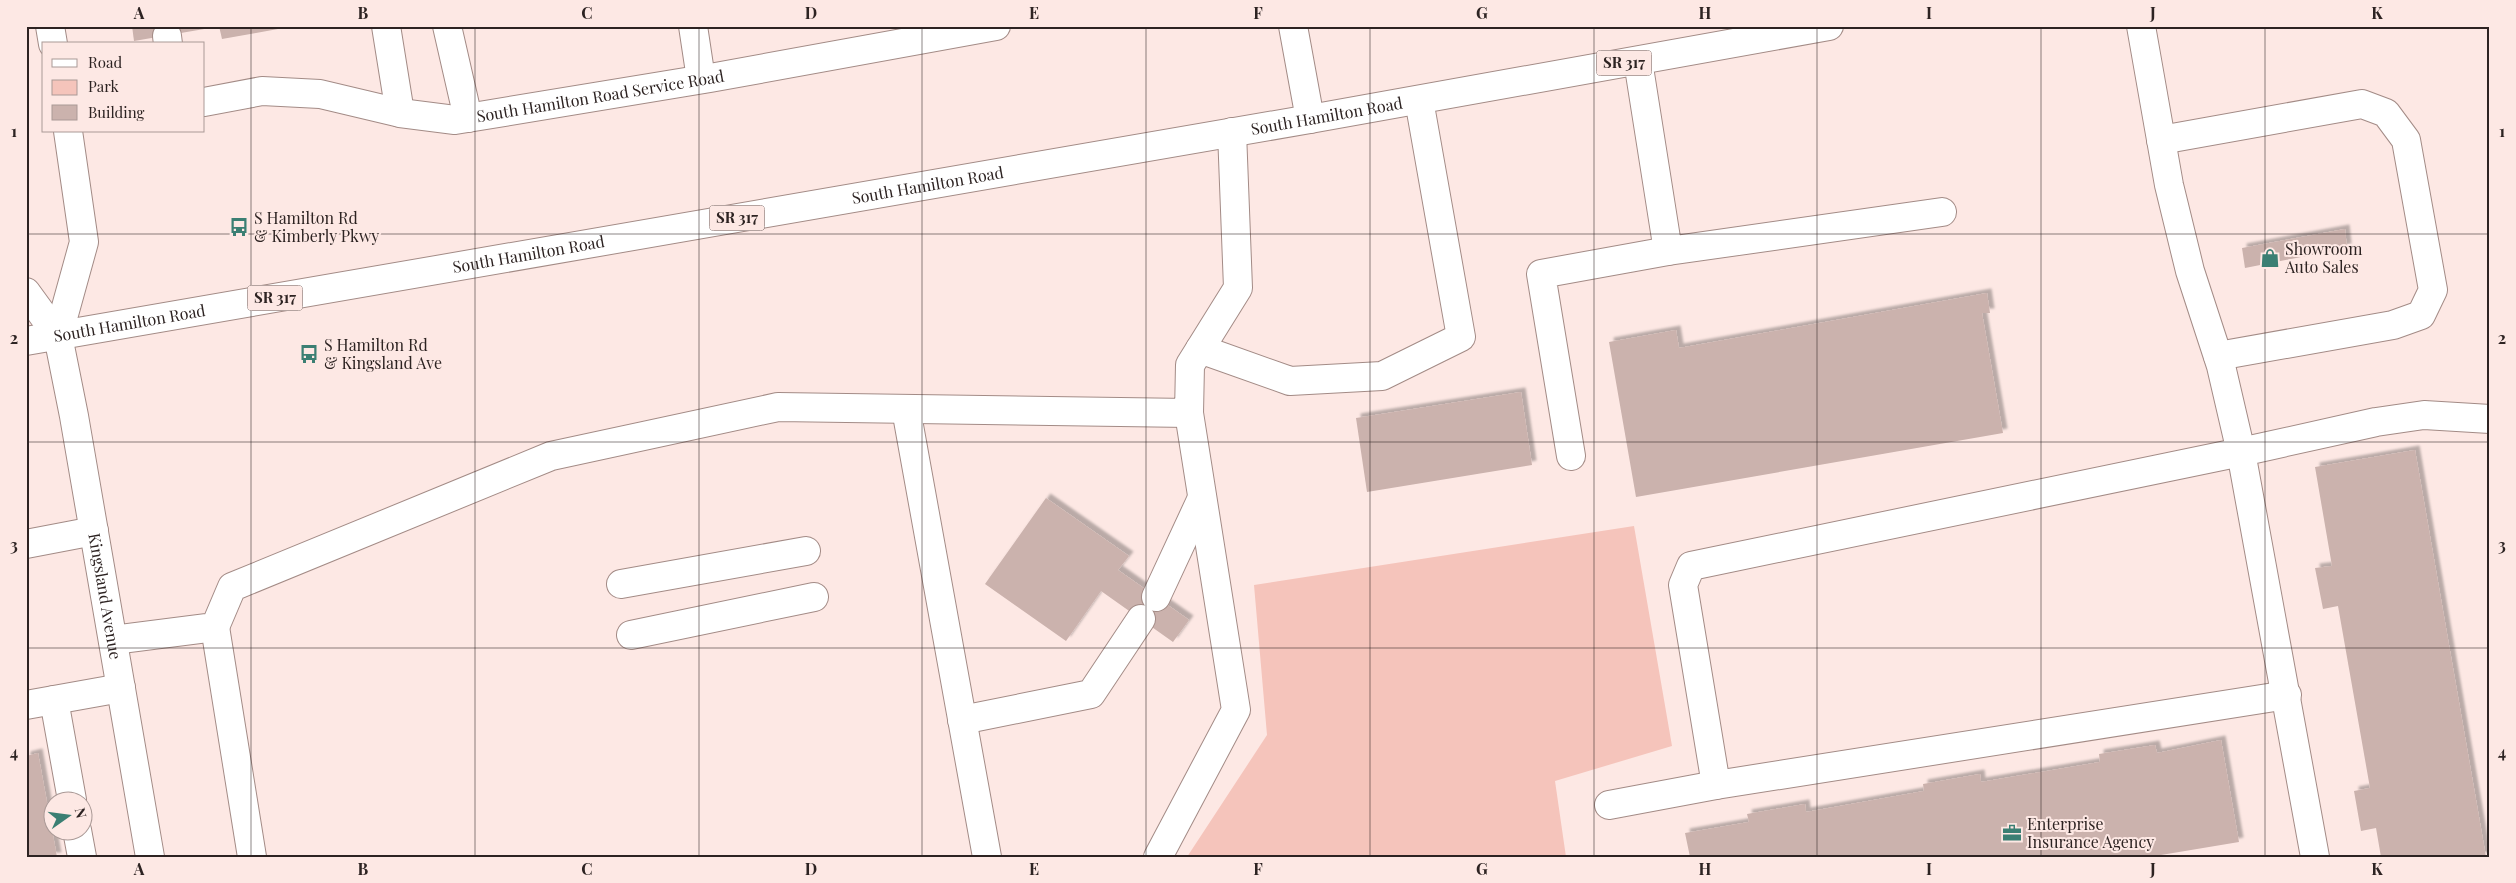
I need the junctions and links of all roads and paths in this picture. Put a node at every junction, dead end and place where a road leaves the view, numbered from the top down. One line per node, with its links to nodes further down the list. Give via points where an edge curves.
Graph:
1 (50, 26): 9 (main road)
2 (386, 26): 14 (main road)
3 (447, 26): 15 (main road)
4 (693, 26): 11 (main road)
5 (996, 26): 11 (main road, South Hamilton Road Service Road)
6 (1293, 26): 16 (main road)
7 (1829, 26): 10 (main road, South Hamilton Road / SR 317)
8 (2141, 26): 19 (main road)
9 (53, 42)
10 (1638, 61): 12 (main road, South Hamilton Road / SR 317); 21 (main road)
11 (701, 79): 15 (main road, South Hamilton Road Service Road)
12 (1418, 100): 16 (main road, South Hamilton Road / SR 317); 25 (main road, via 1461,337 1382,376 1290,381)
13 (205, 102): 14 (main road, South Hamilton Road Service Road, via 262,91 320,94)
14 (400, 113): 15 (main road, South Hamilton Road Service Road, via 455,120)
15 (468, 118)
16 (1310, 119): 18 (main road, South Hamilton Road / SR 317)
17 (68, 132): 23 (main road, via 84,242)
18 (1232, 132): 23 (main road, South Hamilton Road / SR 317); 25 (main road, via 1238,288)
19 (2161, 140): 26 (main road, via 2190,271); 26 (main road, via 2362,104 2386,113 2406,140 2433,290 2421,316 2393,325)
20 (1942, 212): 21 (main road)
21 (1668, 252): 31 (main road, via 1541,274)
22 (26, 292): 23 (main road)
23 (58, 336): 24 (main road, South Hamilton Road / SR 317); 33 (main road, Kingsland Avenue)
24 (26, 341)
25 (1200, 349): 28 (main road, via 1190,365)
26 (2218, 356): 30 (main road)
27 (906, 409): 28 (main road); 40 (main road, via 778,407 551,456 232,587); 47 (main road)
28 (1189, 413): 32 (main road)
29 (2490, 419): 30 (main road, via 2414,416)
30 (2241, 452): 44 (main road); 48 (main road, via 1691,566 1683,585)
31 (1571, 456)
32 (1202, 498): 38 (main road); 56 (main road, via 1236,710)
33 (94, 531): 34 (main road); 42 (main road, Kingsland Avenue)
34 (26, 544)
35 (806, 551): 36 (main road)
36 (620, 584)
37 (814, 596): 41 (main road)
38 (1156, 597)
39 (1141, 619): 47 (main road, via 1090,694)
40 (215, 627): 42 (main road); 54 (main road)
41 (631, 635)
42 (113, 640): 43 (main road, Kingsland Avenue)
43 (121, 688): 45 (main road); 53 (main road, Kingsland Avenue)
44 (2287, 695): 48 (main road); 57 (main road)
45 (54, 700): 46 (main road); 49 (main road)
46 (26, 705)
47 (962, 720): 55 (main road)
48 (1716, 785): 50 (main road)
49 (70, 790)
50 (1609, 805)
51 (79, 840): 52 (main road)
52 (82, 857)
53 (150, 857)
54 (252, 857)
55 (987, 857)
56 (1158, 857)
57 (2315, 857)

